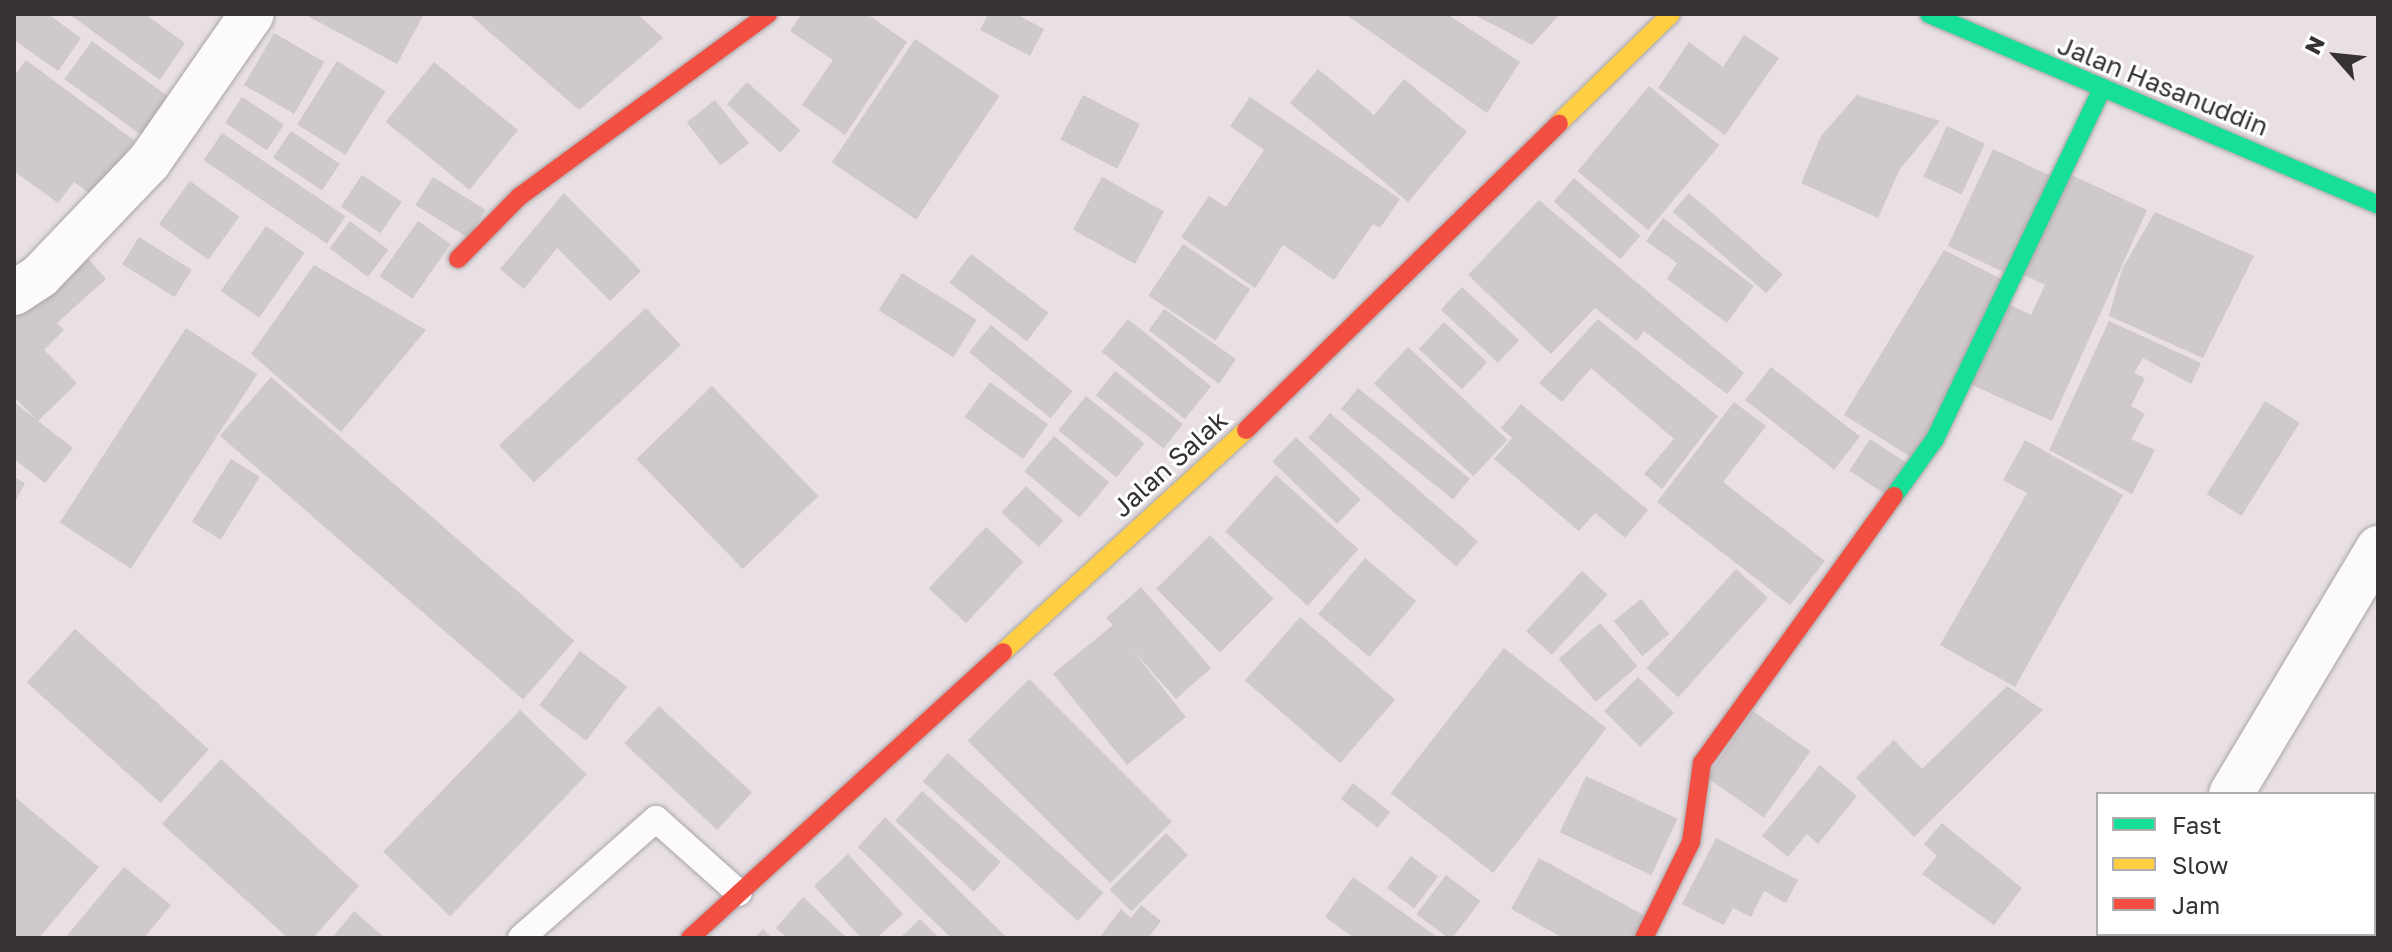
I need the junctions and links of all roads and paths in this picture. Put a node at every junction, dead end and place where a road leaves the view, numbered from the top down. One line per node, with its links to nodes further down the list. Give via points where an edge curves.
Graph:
1 (252, 14): 8 (street, via 149,162 40,276)
2 (768, 14): 7 (main road, via 519,197)
3 (1671, 14): 11 (main road, Jalan Salak, via 1260,417)
4 (1929, 14): 5 (main road, Jalan Hasanuddin)
5 (2101, 91): 6 (main road, Jalan Hasanuddin); 14 (main road, via 1935,439 1702,763 1691,842)
6 (2378, 205)
7 (458, 259)
8 (14, 293)
9 (2378, 548): 10 (street)
10 (2232, 792)
11 (739, 893): 12 (lane, via 656,819); 13 (main road, Jalan Salak)
12 (521, 938)
13 (690, 938)
14 (1644, 938)

